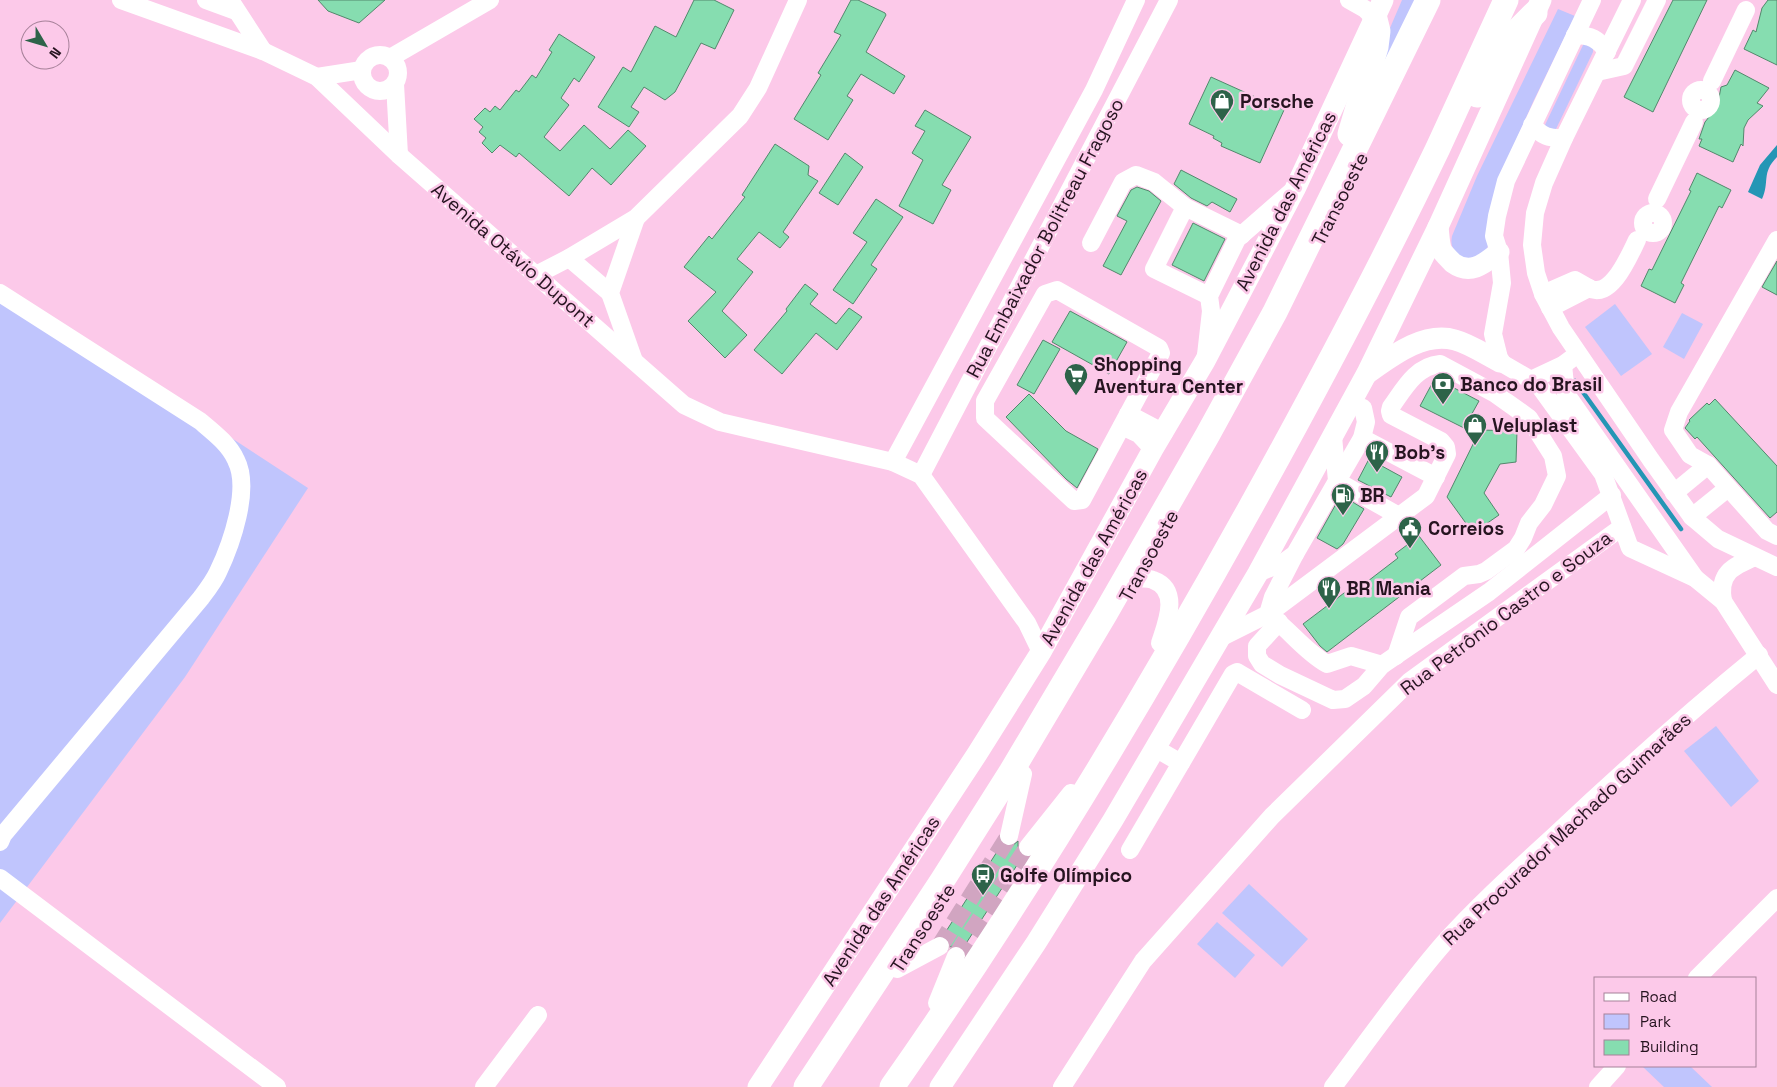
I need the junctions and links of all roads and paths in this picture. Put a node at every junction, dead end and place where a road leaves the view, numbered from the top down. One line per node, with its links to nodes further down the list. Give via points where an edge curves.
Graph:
1 (121, 0): 20 (street, Avenida Otávio Dupont)
2 (206, 0): 16 (street)
3 (490, 0): 22 (street)
4 (798, 0): 36 (street, via 758,88 740,116)
5 (1136, 0): 27 (street, Rua Embaixador Bolitreau Fragoso)
6 (1169, 0): 28 (street, Rua Embaixador Bolitreau Fragoso)
7 (1349, 0): 18 (street, via 1365,9)
8 (1428, 0): 33 (highway, Avenida das Américas)
9 (1436, 0): 76 (street, Transoeste, via 1344,195)
10 (1497, 0): 81 (street, via 1338,327)
11 (1506, 0): 31 (highway)
12 (1592, 0): 19 (street)
13 (1632, 0): 21 (street)
14 (1657, 0): 24 (street, via 1624,66)
15 (1749, 3): 47 (street, via 1657,199 1652,222 1637,240 1618,276 1601,289 1589,288)
16 (233, 6): 20 (street)
17 (1538, 6): 31 (highway, via 1513,35 1463,120); 37 (main road)
18 (1379, 9): 33 (highway, via 1376,46 1344,155); 34 (main road, Avenida das Américas)
19 (1575, 35): 21 (street, via 1594,38); 29 (street)
20 (263, 51): 25 (street, Avenida Otávio Dupont)
21 (1607, 52): 24 (street)
22 (390, 58): 23 (street, via 373,56); 26 (street, via 399,72)
23 (362, 70): 25 (street); 26 (street, via 364,82 373,90 385,91)
24 (1597, 72): 30 (street)
25 (317, 77): 32 (street, Avenida Otávio Dupont)
26 (395, 84): 32 (street)
27 (1094, 90): 28 (street); 60 (street, Rua Embaixador Bolitreau Fragoso)
28 (1118, 99): 62 (street, Rua Embaixador Bolitreau Fragoso)
29 (1532, 125): 30 (street, via 1545,137); 41 (street, via 1506,181 1494,236)
30 (1564, 138): 47 (street, via 1535,213 1532,245 1536,273)
31 (1438, 149): 110 (highway, via 1308,403 1156,672 1007,917)
32 (399, 155): 43 (street, Avenida Otávio Dupont)
33 (1341, 179): 107 (highway, Avenida das Américas, via 1266,328 1105,614 1011,772)
34 (1295, 189): 38 (street); 49 (main road, Avenida das Américas)
35 (1186, 207): 38 (street); 40 (street, via 1154,182 1136,176 1123,182); 46 (street, via 1154,269)
36 (636, 218): 42 (street); 45 (street)
37 (1438, 227): 41 (main road, via 1442,250 1463,269 1482,265); 53 (main road)
38 (1242, 235): 46 (street)
39 (1777, 240): 61 (street, via 1679,412 1673,430 1690,455)
40 (1091, 243)
41 (1499, 252): 51 (street, via 1502,283 1493,334)
42 (569, 258): 43 (street); 45 (street)
43 (536, 275): 50 (street, Avenida Otávio Dupont)
44 (0, 293): 92 (street, via 200,421 221,440 236,460 243,481 240,505 218,574)
45 (610, 293): 50 (street)
46 (1209, 296): 49 (street, via 1211,311)
47 (1547, 301): 48 (street)
48 (1578, 354): 52 (street); 66 (street)
49 (1205, 361): 59 (main road, Avenida das Américas)
50 (635, 362): 60 (street, Avenida Otávio Dupont, via 684,405 720,422)
51 (1500, 362): 53 (main road, via 1456,340 1429,339 1400,351); 54 (street)
52 (1563, 365): 54 (street); 77 (street, via 1566,394)
53 (1368, 373): 57 (main road)
54 (1531, 380): 67 (street, via 1540,386 1603,474)
55 (1363, 408): 58 (street, via 1366,422)
56 (1125, 420): 56 (street, via 1082,500 1074,501 986,418 985,400 1045,294 1057,290 1160,348 1161,353); 59 (street)
57 (1333, 436): 64 (street); 75 (main road)
58 (1362, 438): 63 (street); 64 (street)
59 (1158, 441): 82 (main road, Avenida das Américas)
60 (893, 462): 62 (street, Avenida Otávio Dupont)
61 (1708, 465): 65 (street); 66 (street)
62 (921, 475): 82 (street, via 1027,623)
63 (1430, 475): 68 (street, via 1426,496); 84 (street, via 1447,454 1446,447 1441,441 1391,415 1390,411 1415,374 1430,365 1440,364 1494,393 1529,418 1553,456 1557,476 1516,548 1486,571 1464,576 1410,617)
64 (1337, 481): 68 (street); 72 (street)
65 (1728, 488): 69 (street); 71 (street, via 1767,530)
66 (1674, 493): 69 (street)
67 (1612, 495): 70 (street); 84 (street, via 1489,592)
68 (1400, 516): 79 (street)
69 (1694, 519): 73 (street, via 1718,540)
70 (1622, 527): 77 (street, via 1630,548); 112 (street, Rua Petrônio Castro e Souza, via 1410,681 1272,816 1143,961)
71 (1777, 536)
72 (1295, 554): 75 (street); 79 (street, via 1273,597)
73 (1755, 556): 74 (street); 78 (street, via 1737,564 1724,576 1721,587)
74 (1777, 567)
75 (1258, 573): 80 (main road)
76 (1137, 578): 81 (street, via 1152,579 1168,594 1169,616); 89 (street, Transoeste)
77 (1695, 578): 78 (street)
78 (1724, 601): 83 (street)
79 (1274, 618): 80 (street); 84 (street, via 1312,656 1327,664 1351,656); 84 (street, via 1257,646 1257,656 1262,664 1333,700 1345,699 1364,686)
80 (1220, 638): 87 (main road)
81 (1160, 643): 90 (street)
82 (1041, 652): 106 (main road, Avenida das Américas)
83 (1759, 655): 85 (street); 113 (street, Rua Procurador Machado Guimarães, via 1658,740 1493,893 1444,944 1386,1015)
84 (1389, 660)
85 (1777, 685)
86 (1302, 710): 88 (street, via 1237,672)
87 (1155, 748): 88 (street); 111 (main road, via 1036,943)
88 (1181, 763): 94 (street)
89 (1023, 774): 91 (street); 99 (street, Transoeste)
90 (1071, 794): 93 (street); 101 (street)
91 (1009, 836)
92 (1, 837)
93 (1028, 847)
94 (1130, 850)
95 (0, 878): 104 (street)
96 (1777, 898): 100 (street)
97 (940, 946): 99 (street)
98 (956, 956): 101 (street)
99 (896, 969): 108 (street, Transoeste)
100 (1699, 977)
101 (937, 1003): 109 (street)
102 (538, 1015): 105 (street)
103 (1616, 1067): 114 (street)
104 (277, 1087)
105 (484, 1087)
106 (758, 1087)
107 (806, 1087)
108 (817, 1087)
109 (881, 1087)
110 (892, 1087)
111 (940, 1087)
112 (1062, 1087)
113 (1334, 1087)
114 (1598, 1087)

